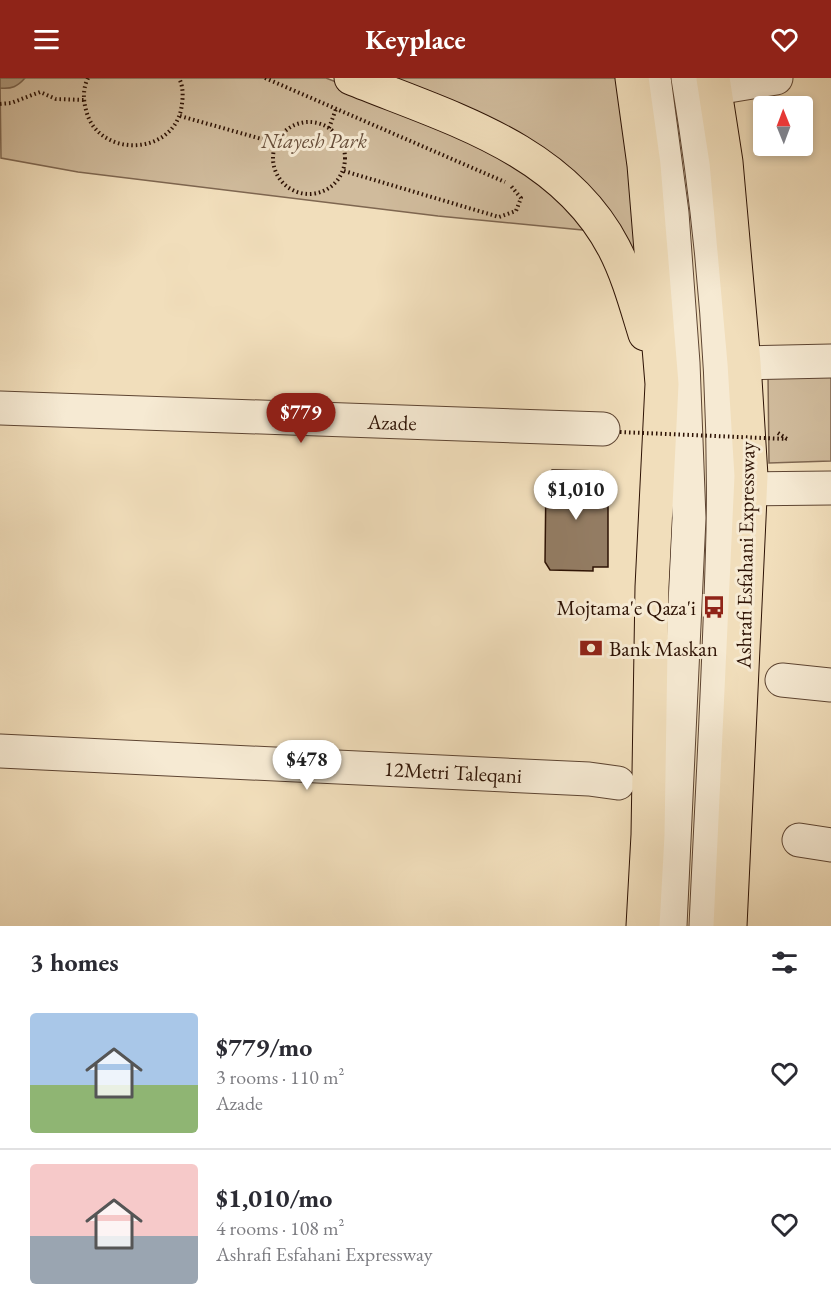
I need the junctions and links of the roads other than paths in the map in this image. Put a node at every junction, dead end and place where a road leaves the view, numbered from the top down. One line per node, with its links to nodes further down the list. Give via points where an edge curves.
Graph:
1 (351, 78): 8 (highway, via 493,136 530,157 573,193 613,247)
2 (632, 78): 8 (highway, via 644,165)
3 (654, 78): 20 (street, via 672,213 689,518)
4 (776, 78): 5 (street)
5 (706, 81): 7 (highway, Ashrafi Esfahani Expressway, via 726,162); 21 (street, via 710,240 722,406 723,530)
6 (831, 361): 7 (street)
7 (744, 363): 12 (highway, Ashrafi Esfahani Expressway)
8 (662, 384): 19 (highway)
9 (0, 408): 10 (street, Azade)
10 (611, 431)
11 (831, 488): 12 (street)
12 (750, 489): 22 (highway, Ashrafi Esfahani Expressway)
13 (782, 680): 14 (street)
14 (831, 685)
15 (0, 751): 16 (street, 12Metri Taleqani)
16 (618, 783)
17 (799, 840): 18 (street)
18 (831, 845)
19 (643, 926)
20 (670, 926)
21 (706, 926)
22 (730, 926)

